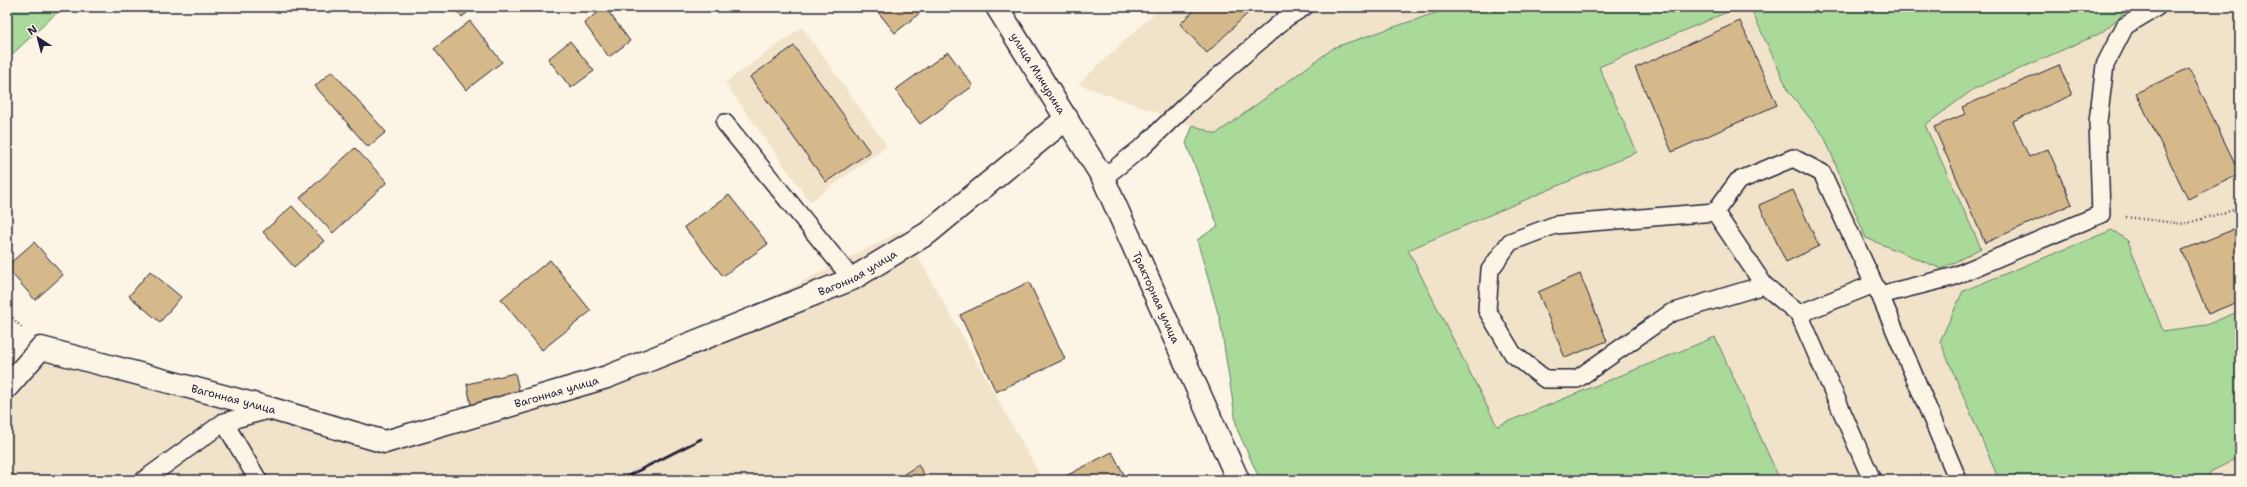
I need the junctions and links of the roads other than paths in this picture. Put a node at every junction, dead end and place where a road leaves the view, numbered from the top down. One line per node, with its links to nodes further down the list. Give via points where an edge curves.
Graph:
1 (997, 7): 4 (street, улица Мичурина)
2 (1304, 7): 6 (lane, via 1286,18 1145,144)
3 (2158, 7): 10 (lane, via 2125,26 2105,65 2098,122 2101,214 1952,277)
4 (1067, 118): 6 (street, Тракторная улица); 8 (street, Вагонная улица, via 928,233)
5 (726, 123): 8 (lane)
6 (1103, 178): 17 (street, Тракторная улица)
7 (1715, 212): 9 (lane); 9 (lane, via 1555,225 1510,242 1490,270 1487,310 1513,354 1545,379 1577,379 1671,312); 10 (lane, via 1738,181 1793,158 1822,174)
8 (852, 279): 13 (street, Вагонная улица, via 607,377 384,442)
9 (1764, 285): 11 (lane)
10 (1877, 289): 11 (lane); 19 (lane)
11 (1799, 314): 18 (lane)
12 (7, 387): 13 (street, Вагонная улица, via 41,348)
13 (272, 409): 14 (lane)
14 (224, 422): 15 (lane); 16 (lane)
15 (144, 480)
16 (258, 480)
17 (1238, 480)
18 (1872, 480)
19 (1958, 480)

